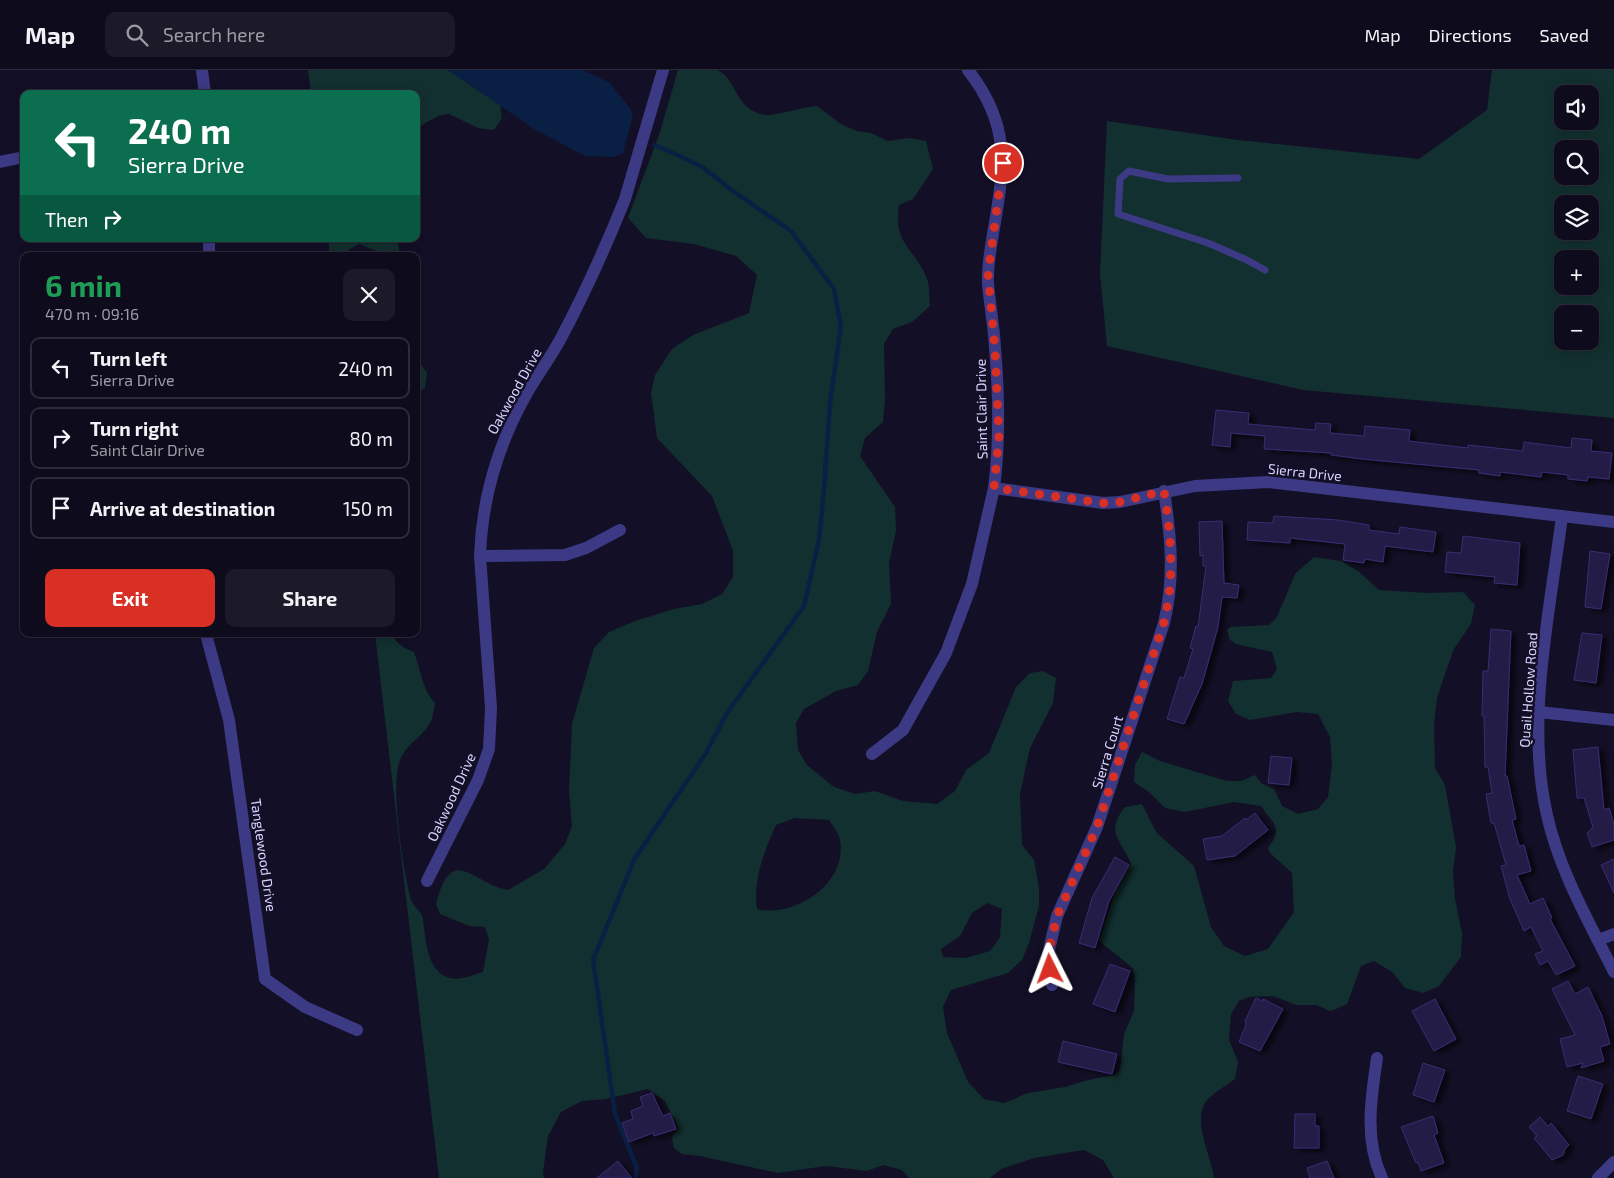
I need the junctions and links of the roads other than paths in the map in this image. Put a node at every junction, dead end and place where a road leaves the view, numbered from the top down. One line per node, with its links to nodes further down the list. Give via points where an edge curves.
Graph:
1 (202, 70): 4 (street)
2 (663, 70): 14 (street, Oakwood Drive, via 625,199 571,319 501,446 485,500)
3 (968, 70): 9 (street, Saint Clair Drive, via 995,115 1003,163 988,274 999,436)
4 (204, 90)
5 (20, 159): 6 (street)
6 (0, 162)
7 (1238, 178): 8 (lane, via 1168,179 1128,171 1120,179 1118,214 1208,243)
8 (1265, 270)
9 (994, 488): 10 (street, Sierra Drive, via 1103,503); 18 (street, Saint Clair Drive, via 972,584 946,653 903,730)
10 (1164, 491): 11 (street, Sierra Drive, via 1268,482); 23 (street, Sierra Court, via 1172,556 1170,597 1107,801 1057,916 1048,954)
11 (1562, 516): 12 (street, Sierra Drive); 16 (street, Quail Hollow Road)
12 (1614, 522)
13 (620, 530): 14 (street, via 565,555)
14 (480, 556): 19 (street, Oakwood Drive, via 491,708 489,749 478,780)
15 (207, 637): 24 (street, Tanglewood Drive, via 229,720 265,979 305,1007)
16 (1539, 712): 17 (street); 21 (street, Quail Hollow Road, via 1539,761 1547,815 1562,862)
17 (1614, 720)
18 (872, 754)
19 (427, 881)
20 (1614, 934): 21 (street)
21 (1598, 940): 22 (street, Quail Hollow Road)
22 (1614, 972)
23 (1052, 985)
24 (357, 1030)
25 (1376, 1058): 27 (street, via 1370,1125 1373,1157)
26 (1614, 1162): 28 (street)
27 (1382, 1178)
28 (1598, 1178)

